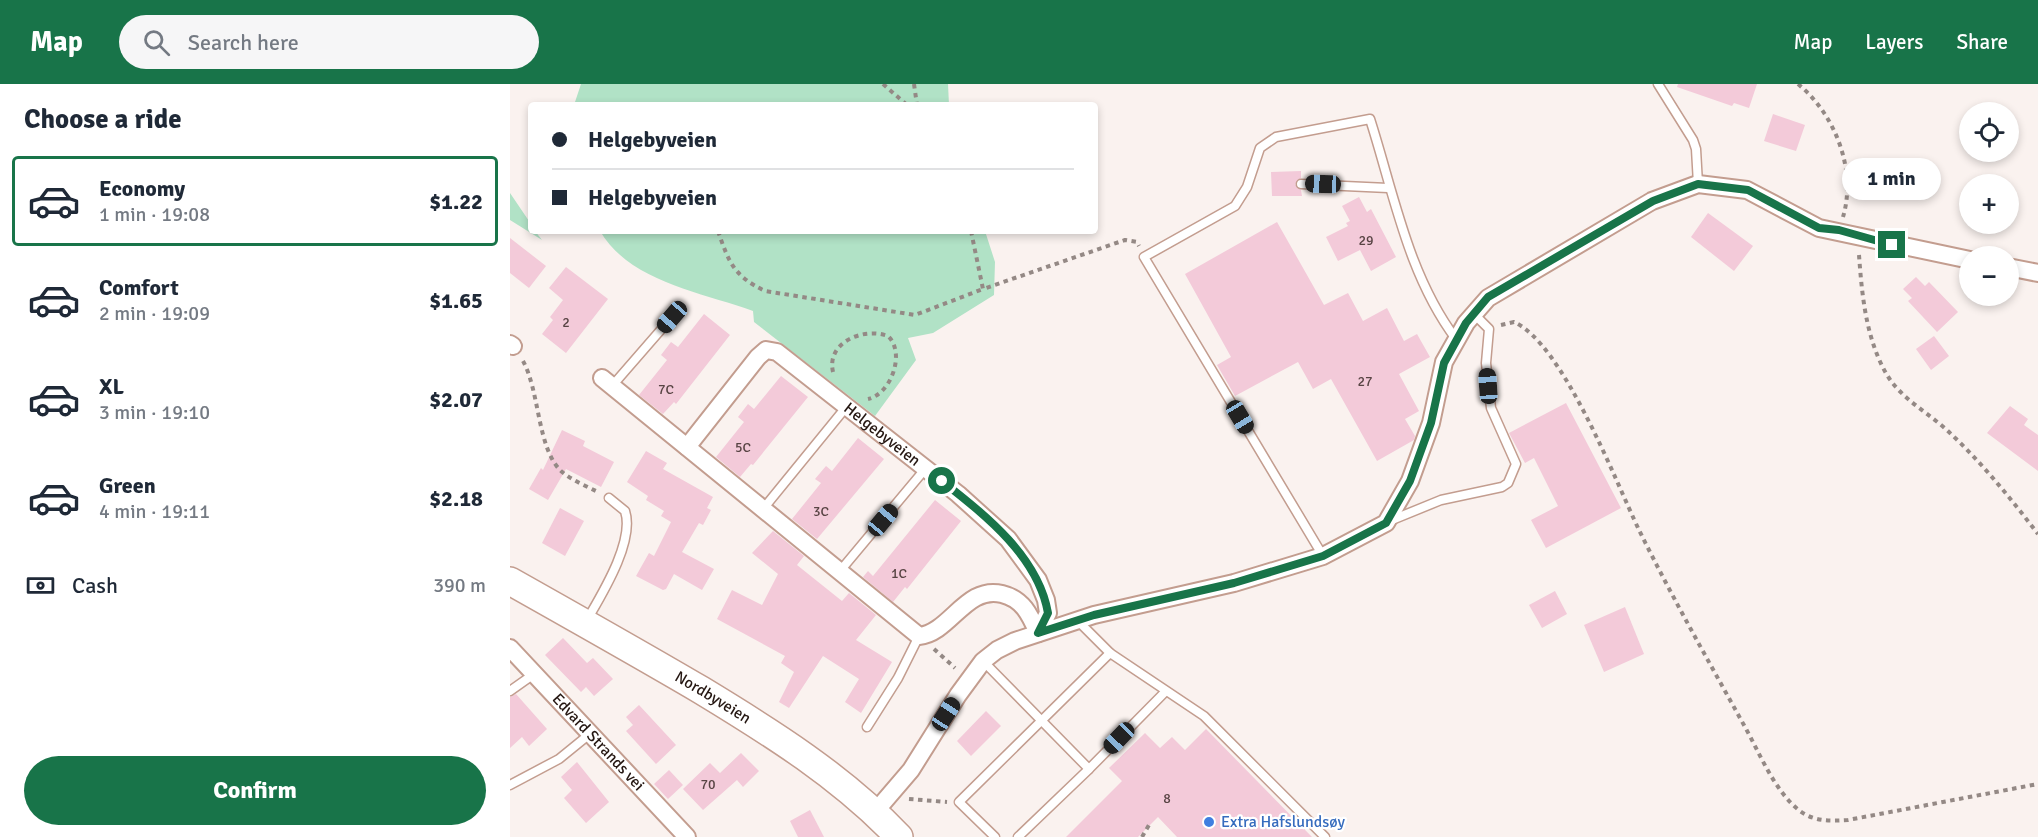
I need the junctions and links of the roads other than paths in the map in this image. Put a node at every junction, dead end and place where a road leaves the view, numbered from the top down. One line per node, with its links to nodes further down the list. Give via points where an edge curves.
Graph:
1 (1658, 84): 3 (lane, via 1694,140)
2 (1301, 184): 4 (lane)
3 (1698, 184): 5 (street, via 1748,190 1819,228); 8 (street, via 1653,201 1488,297)
4 (1388, 188): 10 (lane, via 1436,313); 18 (lane, via 1370,119 1276,137 1260,148 1247,187 1235,206 1144,257)
5 (1959, 258)
6 (2019, 270): 7 (street)
7 (2038, 274)
8 (1474, 314): 10 (street); 17 (lane, via 1489,329 1486,363 1491,408 1514,456 1514,471 1502,487 1441,500)
9 (672, 317): 11 (lane)
10 (1456, 339): 17 (street, via 1444,363 1431,423 1410,481)
11 (607, 382): 13 (street)
12 (842, 397): 13 (street, Helgebyveien, via 777,352 766,350); 14 (street, Helgebyveien); 16 (lane)
13 (687, 447): 16 (street)
14 (926, 468): 19 (lane); 23 (street, Helgebyveien, via 1023,556 1046,600 1048,613)
15 (609, 498): 22 (lane, via 625,511 627,527 614,572)
16 (764, 509): 19 (street)
17 (1386, 523): 18 (street)
18 (1323, 556): 21 (street, via 1234,583)
19 (840, 572): 24 (street)
20 (510, 580): 22 (main road, Nordbyveien)
21 (1077, 620): 23 (street); 26 (lane)
22 (586, 623): 36 (main road, Nordbyveien, via 766,731)
23 (1038, 633): 24 (street, via 1021,603 997,592 972,600 932,631); 27 (street, via 997,650)
24 (919, 636): 32 (lane)
25 (510, 648): 28 (street, Edvard Strands vei)
26 (1110, 653): 30 (lane); 31 (lane)
27 (983, 662): 31 (lane); 36 (street, via 911,770)
28 (534, 674): 29 (lane); 33 (street, Edvard Strands vei)
29 (510, 690)
30 (1165, 692): 34 (lane); 41 (lane, via 1204,716)
31 (1042, 721): 34 (lane); 39 (lane, via 959,802)
32 (867, 727)
33 (591, 733): 35 (lane, via 559,759); 37 (street, Edvard Strands vei)
34 (1089, 769): 40 (lane)
35 (510, 785)
36 (880, 807): 38 (main road, Nordbyveien)
37 (687, 837)
38 (899, 837)
39 (995, 837)
40 (1018, 837)
41 (1325, 837)

